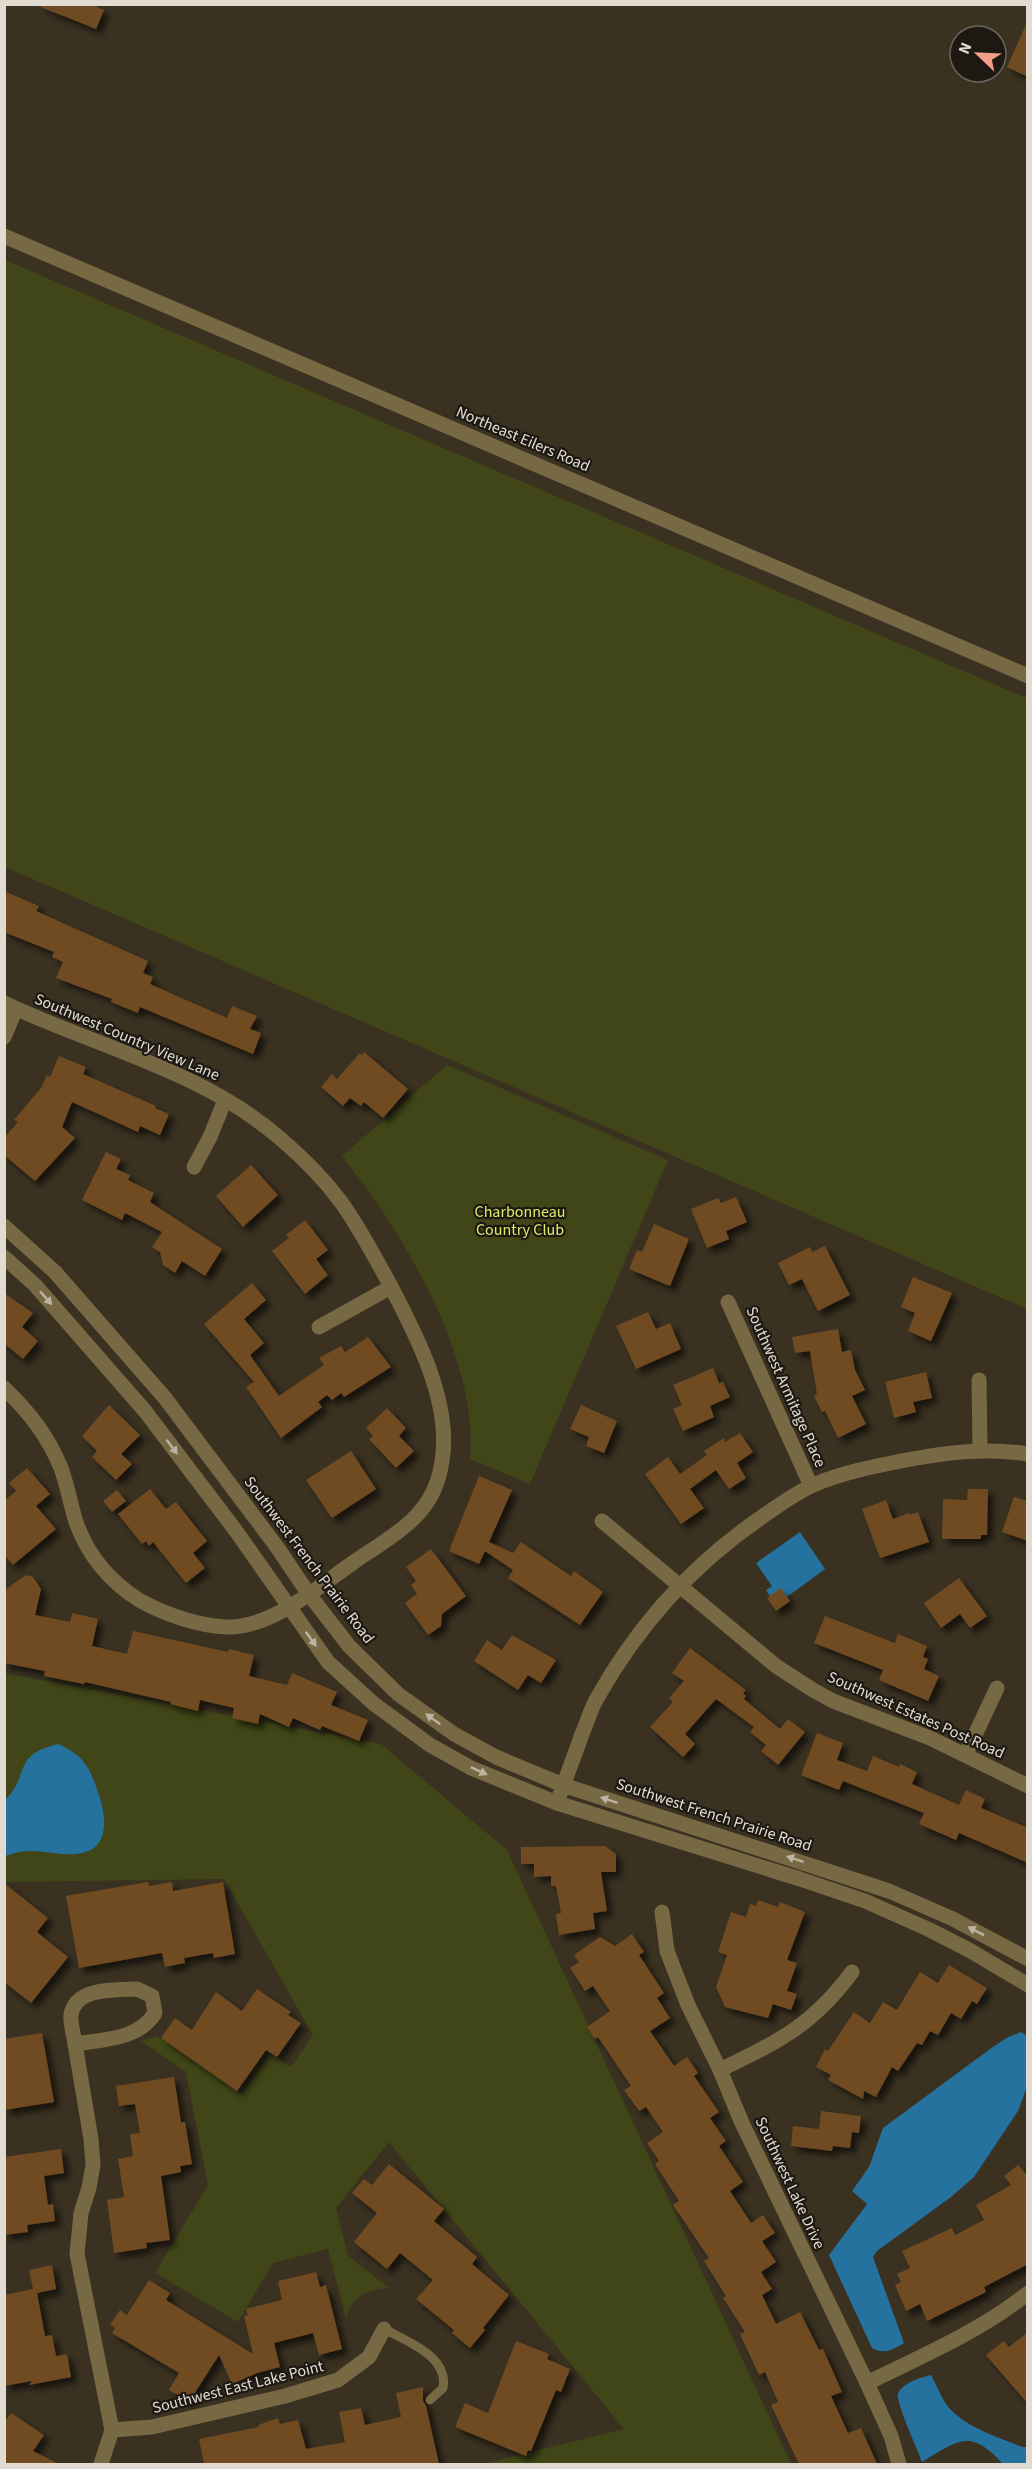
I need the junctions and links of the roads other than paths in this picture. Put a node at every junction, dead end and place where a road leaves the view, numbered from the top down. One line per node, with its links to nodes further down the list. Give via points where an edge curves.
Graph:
1 (4, 236): 2 (street, Northeast Eilers Road)
2 (1028, 676)
3 (10, 1006): 4 (street); 5 (street, Southwest Country View Lane, via 135,1056)
4 (4, 1037)
5 (225, 1100): 6 (street); 9 (street, Southwest Country View Lane, via 280,1138 339,1199 362,1232)
6 (194, 1167)
7 (4, 1226): 19 (street, Southwest French Prairie Road, via 55,1272 165,1398)
8 (4, 1257): 20 (street, Southwest French Prairie Road, one-way to 20, via 35,1285 145,1411 236,1531)
9 (391, 1287): 11 (street); 19 (street, Southwest Country View Lane, via 410,1319 430,1371 443,1442 439,1475 414,1518)
10 (728, 1302): 16 (street, Southwest Armitage Place)
11 (319, 1327)
12 (979, 1380): 14 (street)
13 (4, 1388): 20 (street, Southwest Country View Lane, via 45,1435 62,1470 83,1539 93,1557 122,1588 162,1611 228,1627)
14 (980, 1449): 15 (street); 16 (street, via 870,1467)
15 (1028, 1454)
16 (811, 1486): 18 (street, via 729,1540)
17 (602, 1521): 18 (street, Southwest Estates Post Road)
18 (678, 1586): 22 (street, Southwest Estates Post Road, via 776,1666 813,1690); 23 (street, via 643,1628 595,1702)
19 (308, 1593): 20 (street, Southwest Country View Lane); 23 (street, Southwest French Prairie Road, one-way to 19, via 496,1757 454,1734 398,1694 349,1646)
20 (288, 1608): 25 (street, Southwest French Prairie Road, one-way to 25, via 328,1662 374,1704 430,1745 471,1768)
21 (997, 1688): 22 (street)
22 (966, 1754): 24 (street, Southwest Estates Post Road)
23 (563, 1785): 25 (street); 27 (street, Southwest French Prairie Road, one-way to 23, via 889,1891)
24 (1028, 1786)
25 (557, 1803): 29 (street, Southwest French Prairie Road, via 865,1901 969,1950)
26 (662, 1912): 31 (street, Southwest Lake Drive, via 667,1951)
27 (1028, 1959)
28 (852, 1972): 31 (street, via 811,2019)
29 (1028, 1985)
30 (75, 2044): 30 (street, via 134,2033 148,2025 155,2013 153,1996 137,1989 82,1997 73,2006 70,2018); 36 (street, via 93,2165 81,2213 77,2254)
31 (720, 2070): 34 (street, Southwest Lake Drive)
32 (1028, 2293): 34 (street, via 961,2337)
33 (384, 2329): 35 (lane, via 437,2363 444,2375 443,2388); 36 (street, Southwest East Lake Point, via 369,2357 338,2380 152,2427)
34 (867, 2383): 38 (street, Southwest Lake Drive)
35 (430, 2400)
36 (112, 2430): 37 (street)
37 (101, 2464)
38 (899, 2464)

